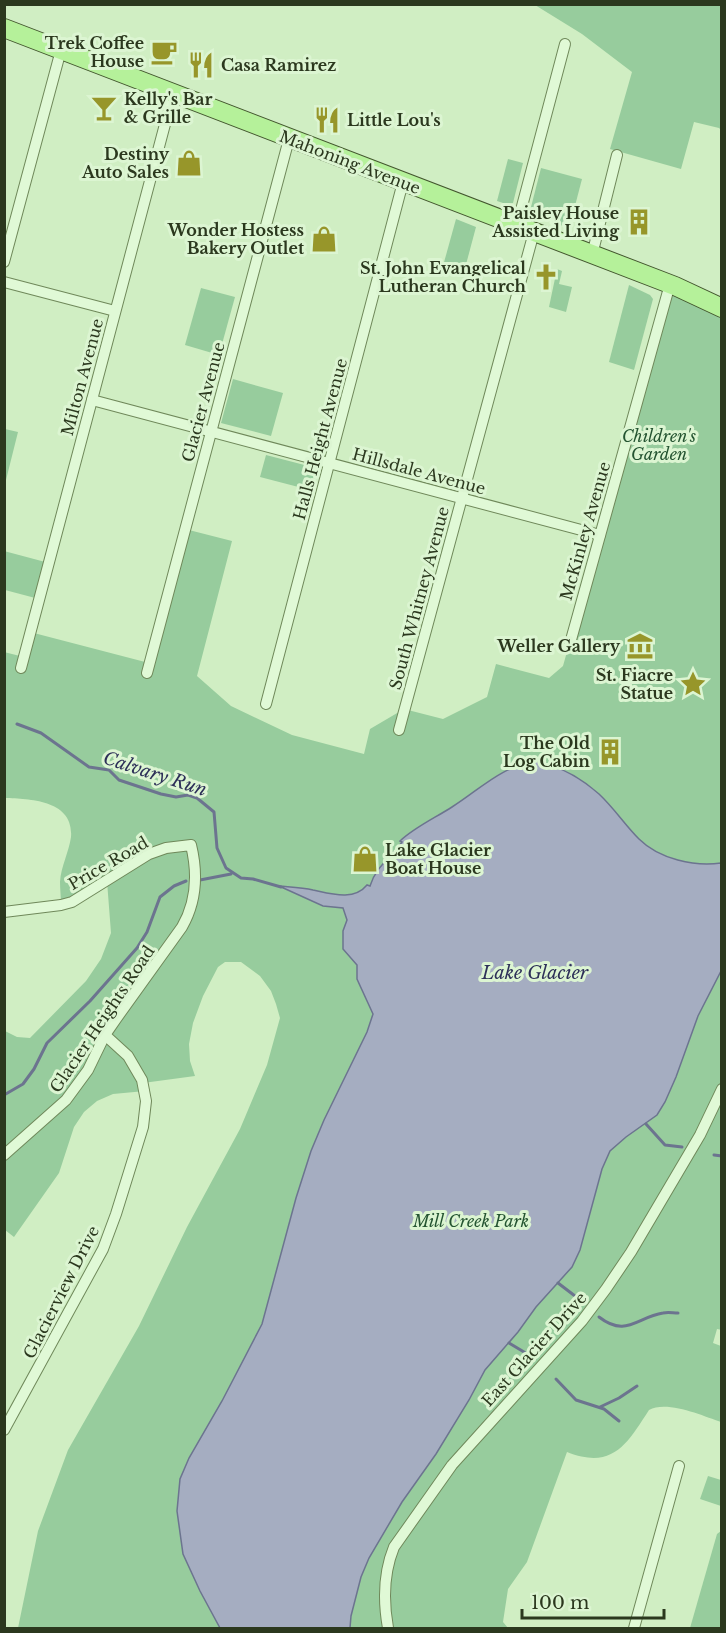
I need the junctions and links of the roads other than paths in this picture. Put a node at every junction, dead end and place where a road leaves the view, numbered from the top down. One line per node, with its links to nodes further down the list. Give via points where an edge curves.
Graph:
1 (4, 28): 3 (main road, Mahoning Avenue)
2 (564, 44): 8 (street, South Whitney Avenue)
3 (61, 50): 4 (main road, Mahoning Avenue); 10 (street)
4 (173, 94): 5 (main road, Mahoning Avenue); 16 (street, Milton Avenue)
5 (289, 138): 7 (main road, Mahoning Avenue); 18 (street, Glacier Avenue)
6 (617, 155): 9 (street)
7 (403, 182): 8 (main road, Mahoning Avenue); 19 (street, Halls Height Avenue)
8 (525, 229): 9 (main road, Mahoning Avenue); 20 (street, South Whitney Avenue)
9 (592, 255): 12 (main road, Mahoning Avenue)
10 (4, 262)
11 (4, 282): 16 (street)
12 (669, 284): 13 (main road, Mahoning Avenue); 21 (street, McKinley Avenue)
13 (696, 295): 14 (main road, Mahoning Avenue, via 712,293); 15 (main road, Mahoning Avenue)
14 (722, 297)
15 (722, 308)
16 (116, 311): 17 (street, Milton Avenue)
17 (92, 400): 18 (street, Hillsdale Avenue); 23 (street, Milton Avenue)
18 (211, 432): 19 (street, Hillsdale Avenue); 24 (street, Glacier Avenue)
19 (329, 463): 20 (street, Hillsdale Avenue); 25 (street, Halls Height Avenue)
20 (461, 498): 21 (street, Hillsdale Avenue); 26 (street, South Whitney Avenue)
21 (600, 535): 22 (street, McKinley Avenue)
22 (568, 647)
23 (21, 668)
24 (147, 673)
25 (266, 704)
26 (399, 730)
27 (191, 844): 28 (street, Price Road, via 149,854 72,902); 29 (street, Glacier Heights Road, via 196,886 184,923)
28 (4, 912)
29 (105, 1035): 31 (street, Glacier Heights Road, via 88,1070 66,1100); 32 (street, Glacierview Drive, via 128,1056 142,1080 146,1109 142,1127 103,1249)
30 (722, 1089): 34 (street, East Glacier Drive, via 700,1135 606,1289 582,1321 452,1465 394,1547 385,1580)
31 (4, 1155)
32 (4, 1430)
33 (679, 1466): 35 (street)
34 (388, 1629)
35 (634, 1629)

